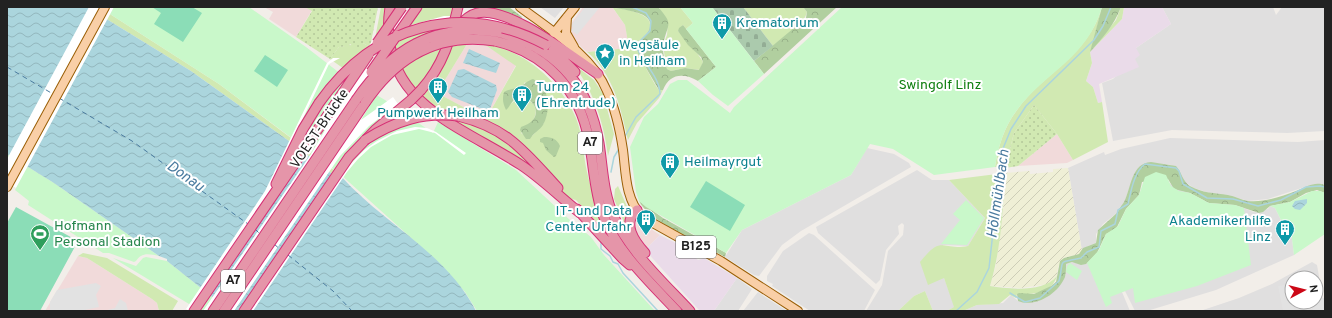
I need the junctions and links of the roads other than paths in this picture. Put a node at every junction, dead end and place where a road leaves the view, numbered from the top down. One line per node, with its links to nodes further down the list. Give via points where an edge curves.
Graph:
1 (105, 7): 17 (main road)
2 (390, 7): 20 (highway, via 389,31 393,54 403,78 418,100 445,122 532,173)
3 (402, 7): 18 (highway, bridge)
4 (417, 7): 14 (highway, bridge, via 372,70)
5 (458, 7): 10 (highway)
6 (520, 7): 9 (main road)
7 (575, 7): 8 (main road)
8 (567, 17): 9 (main road); 12 (main road, via 566,33)
9 (554, 34): 12 (main road, B125)
10 (451, 36): 13 (highway, via 463,21 472,15 484,12 496,14 528,27); 16 (highway, bridge, via 438,69 421,90)
11 (496, 37): 14 (highway, VOEST-Brücke / A7, bridge, via 472,30 454,31 420,41 400,52 383,66); 15 (highway, A7, via 525,41 554,60 577,85); 21 (highway, A7, via 540,59 555,72 570,91 586,127 595,187 603,215 620,247); 24 (highway, VOEST-Brücke / A7, bridge, via 465,39 436,45 409,57 389,73 372,93)
12 (578, 53): 13 (main road, B125)
13 (598, 74): 19 (main road, B125, via 611,101 621,138 628,190)
14 (356, 100): 23 (highway, VOEST-Brücke / A7)
15 (592, 114): 18 (highway, bridge, via 590,101 575,73 566,61 546,45 512,27 491,21 469,18 431,22 387,39 350,66 323,97 303,129); 27 (highway, A7, via 605,189 613,216 631,246)
16 (365, 140): 20 (highway, bridge, via 410,118 433,115 458,116 488,126 514,141); 25 (highway, via 341,168)
17 (8, 186)
18 (264, 207): 22 (highway)
19 (637, 210): 28 (highway, via 632,214 629,223 635,239 643,252); 29 (main road, B125, via 652,224 721,261)
20 (580, 213): 21 (highway, via 622,258)
21 (646, 276): 26 (highway, A7)
22 (194, 311)
23 (213, 311)
24 (224, 311)
25 (244, 311)
26 (677, 311)
27 (690, 311)
28 (697, 311)
29 (798, 311)

